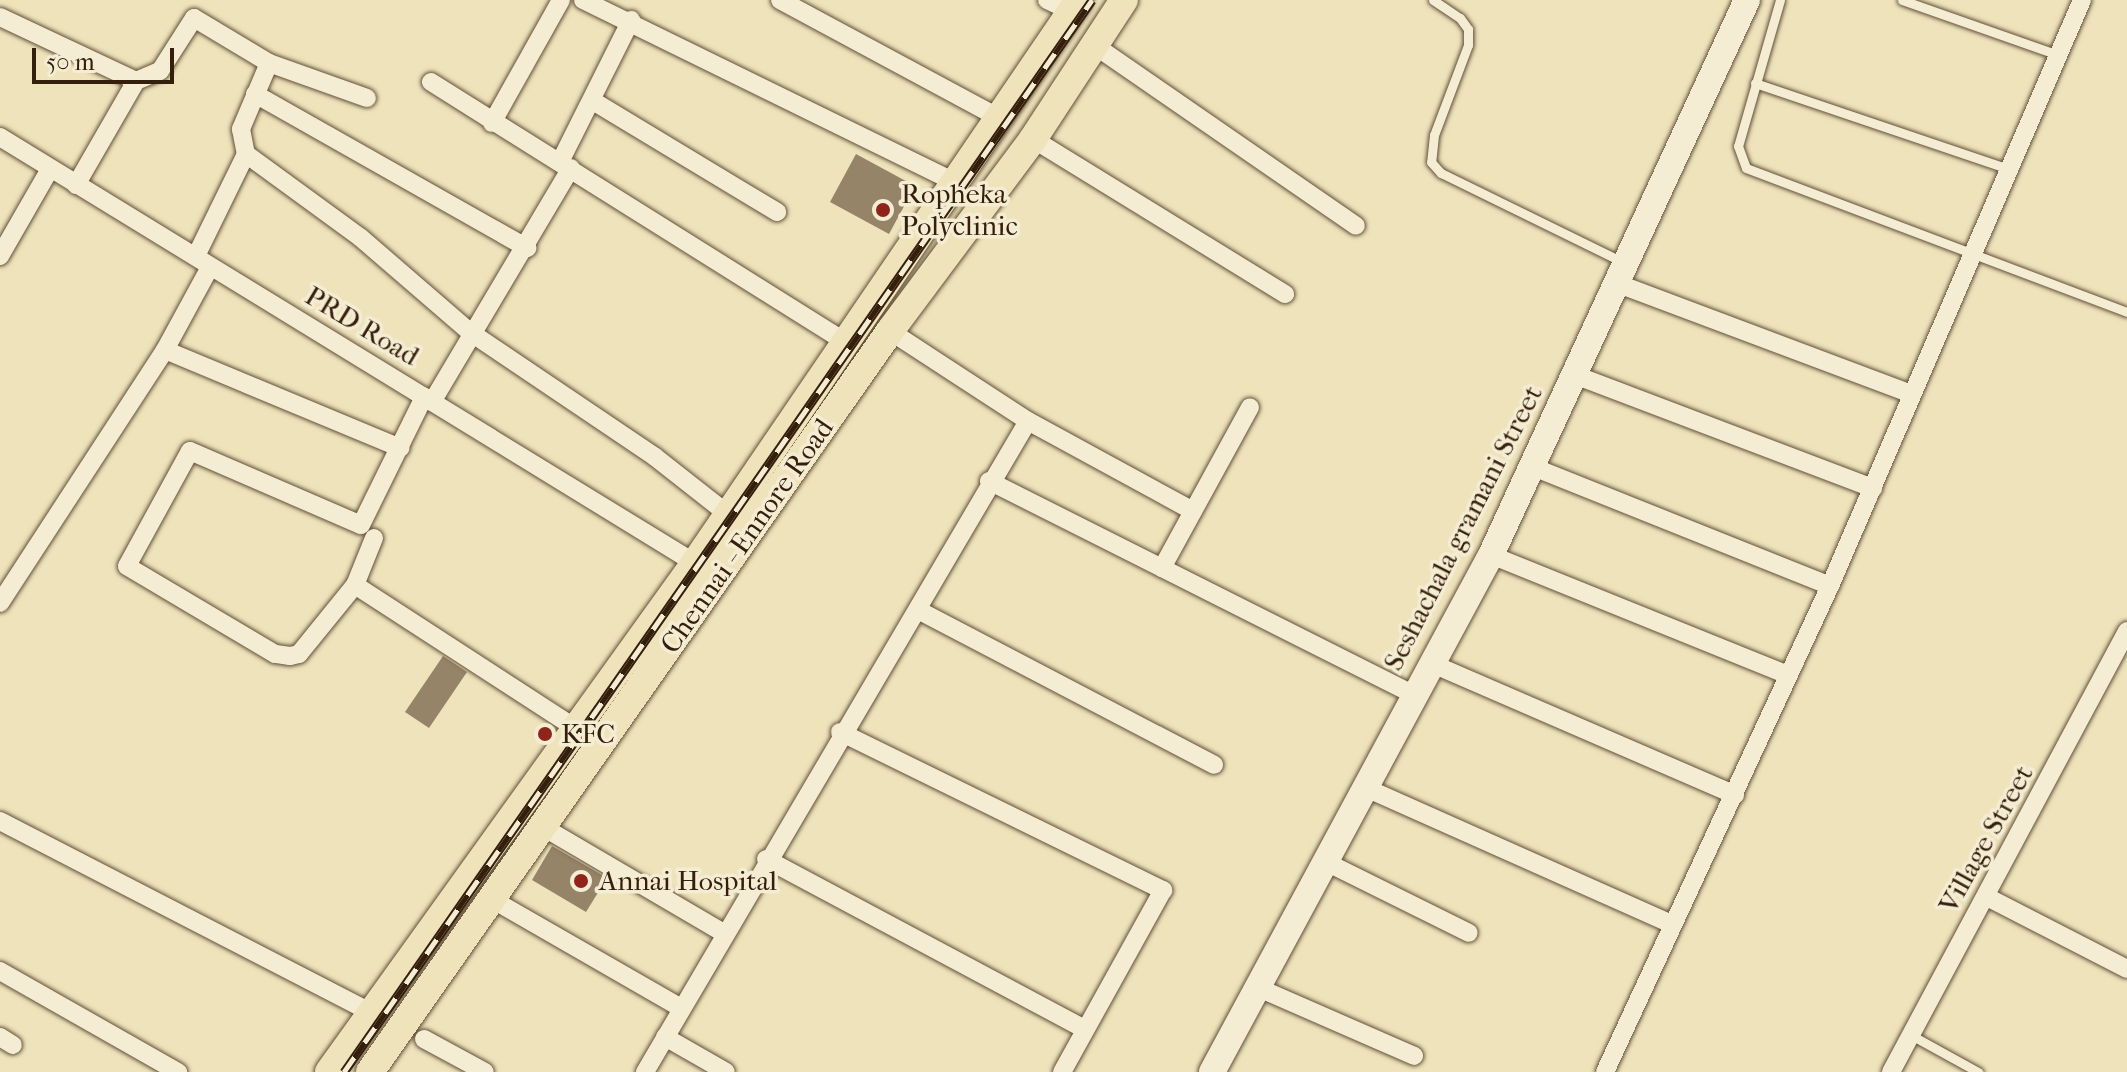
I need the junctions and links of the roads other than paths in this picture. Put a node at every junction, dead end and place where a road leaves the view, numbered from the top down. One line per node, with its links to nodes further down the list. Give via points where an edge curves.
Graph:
1 (561, 0): 23 (street)
2 (583, 0): 12 (street)
3 (780, 0): 22 (street)
4 (1124, 0): 13 (main road, Chennai - Ennore Road)
5 (1433, 0): 38 (lane, via 1460,18 1468,29 1468,45 1434,135 1431,162 1441,173)
6 (1747, 0): 38 (street, Seshachala gramani Street)
7 (1780, 0): 18 (lane)
8 (1902, 0): 14 (lane)
9 (2082, 0): 14 (street)
10 (1065, 4): 22 (main road, Chennai - Ennore Road)
11 (0, 17): 16 (street)
12 (631, 20): 21 (street); 30 (street)
13 (1094, 45): 25 (main road, Chennai - Ennore Road); 33 (street)
14 (2058, 55): 29 (street)
15 (269, 63): 16 (street, via 194,18 160,71); 19 (street); 20 (street)
16 (136, 81): 31 (street)
17 (431, 82): 23 (street)
18 (1755, 83): 29 (lane); 35 (lane, via 1738,146 1746,168)
19 (255, 94): 26 (street, via 241,129); 34 (street)
20 (367, 98)
21 (593, 101): 27 (street); 32 (street)
22 (999, 118): 30 (main road, Chennai - Ennore Road)
23 (492, 123): 27 (street)
24 (0, 138): 28 (street, PRD Road)
25 (1033, 139): 39 (street); 41 (main road, Chennai - Ennore Road)
26 (246, 154): 37 (street); 42 (street, via 361,238)
27 (566, 165): 34 (street); 43 (street)
28 (50, 169): 31 (street, PRD Road); 36 (street)
29 (2009, 169): 35 (street)
30 (954, 182): 43 (main road, Chennai - Ennore Road)
31 (76, 185): 37 (street, PRD Road)
32 (777, 212)
33 (1356, 226)
34 (527, 248): 42 (street)
35 (1973, 252): 40 (lane); 46 (street)
36 (0, 256)
37 (203, 262): 44 (street); 47 (street, PRD Road)
38 (1621, 273): 45 (street, Seshachala gramani Street); 46 (street)
39 (1285, 294)
40 (2127, 312)
41 (890, 331): 49 (street); 74 (main road, Chennai - Ennore Road)
42 (474, 335): 47 (street); 55 (street, via 655,457)
43 (847, 343): 55 (main road, Chennai - Ennore Road)
44 (165, 350): 50 (street); 62 (street)
45 (1575, 375): 51 (street, Seshachala gramani Street); 53 (street)
46 (1912, 394): 53 (street)
47 (428, 399): 50 (street); 58 (street, PRD Road)
48 (1250, 407): 54 (street)
49 (1028, 421): 52 (street); 54 (street)
50 (400, 448): 60 (street, via 361,525 190,451 127,566 275,654 290,656 299,654)
51 (1533, 467): 57 (street, Seshachala gramani Street); 61 (street)
52 (989, 481): 59 (street); 63 (street)
53 (1873, 488): 61 (street)
54 (1193, 511): 59 (street)
55 (729, 515): 58 (main road, Chennai - Ennore Road)
56 (374, 538): 60 (street)
57 (1491, 555): 65 (street, Seshachala gramani Street); 66 (street)
58 (695, 563): 68 (main road, Chennai - Ennore Road)
59 (1162, 568): 67 (street)
60 (355, 585): 68 (street)
61 (1830, 586): 66 (street)
62 (0, 603)
63 (918, 610): 69 (street); 70 (street)
64 (2127, 633): 77 (street, Village Street)
65 (1435, 665): 67 (street, Seshachala gramani Street); 72 (street)
66 (1788, 675): 72 (street)
67 (1415, 695): 71 (street, Seshachala gramani Street)
68 (574, 727): 86 (main road, Chennai - Ennore Road)
69 (840, 732): 75 (street); 87 (street, via 1163,890)
70 (1214, 765)
71 (1366, 788): 76 (street, Seshachala gramani Street); 79 (street)
72 (1735, 795): 79 (street)
73 (0, 821): 86 (street)
74 (543, 827): 78 (main road, Chennai - Ennore Road); 80 (street)
75 (766, 859): 80 (street); 87 (street)
76 (1328, 863): 81 (street); 84 (street, Seshachala gramani Street)
77 (1987, 897): 82 (street); 88 (street, Village Street)
78 (495, 901): 85 (street); 94 (main road, Chennai - Ennore Road)
79 (1672, 924): 100 (street)
80 (724, 933): 85 (street)
81 (1469, 933)
82 (2127, 969)
83 (0, 971): 92 (street)
84 (1261, 989): 91 (street); 99 (street, Seshachala gramani Street)
85 (681, 1008): 89 (street)
86 (370, 1012): 93 (main road, Chennai - Ennore Road)
87 (1085, 1029): 98 (street)
88 (1911, 1035): 101 (street, Village Street); 102 (lane)
89 (665, 1037): 96 (street); 97 (street)
90 (424, 1039): 95 (street)
91 (1414, 1056)
92 (178, 1072)
93 (329, 1072)
94 (370, 1072)
95 (485, 1072)
96 (645, 1072)
97 (726, 1072)
98 (1062, 1072)
99 (1212, 1072)
100 (1605, 1072)
101 (1891, 1072)
102 (1978, 1072)

